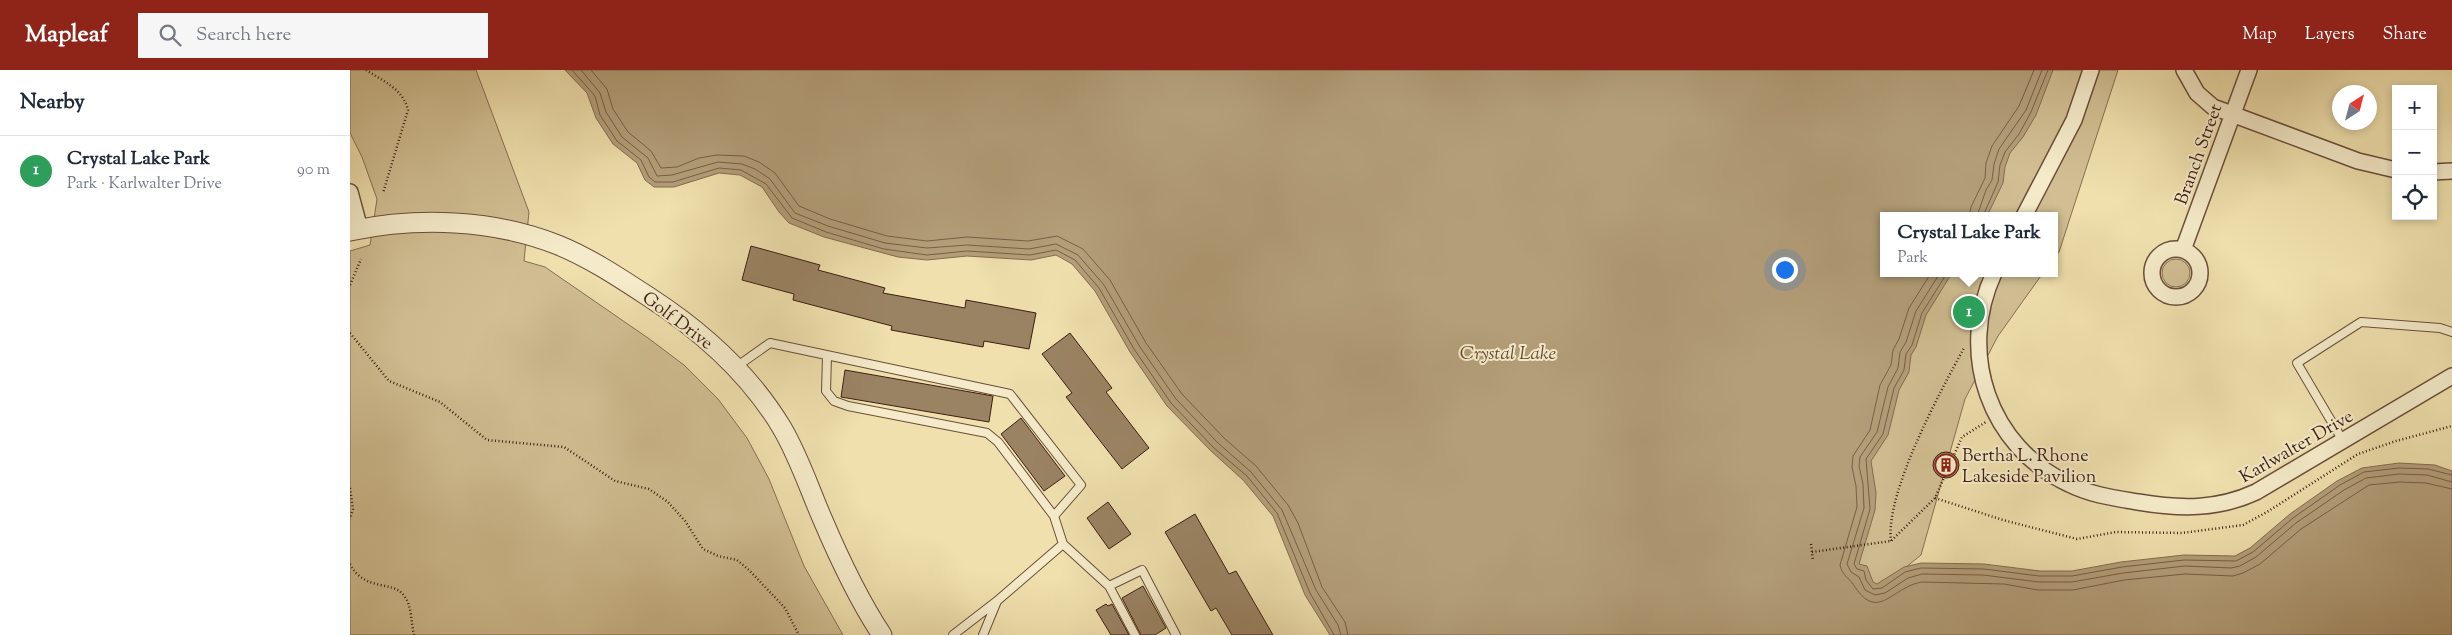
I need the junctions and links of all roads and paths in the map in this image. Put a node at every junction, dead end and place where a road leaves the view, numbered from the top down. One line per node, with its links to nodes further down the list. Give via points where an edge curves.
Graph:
1 (366, 70): 10 (path, via 399,91 408,110)
2 (2091, 70): 11 (street, via 2074,120)
3 (2184, 70): 5 (street, via 2202,99)
4 (2249, 70): 5 (street, Branch Street)
5 (2232, 115): 6 (street, via 2358,161); 13 (street, Branch Street)
6 (2392, 169)
7 (2452, 171): 8 (street)
8 (2437, 172)
9 (350, 192): 12 (street, Golf Drive)
10 (382, 193)
11 (2026, 212)
12 (355, 230): 21 (street, Golf Drive, via 388,224 466,225 512,232 558,245 602,267 665,307)
13 (2183, 250)
14 (361, 259): 16 (path)
15 (1993, 277): 23 (street, Karlwalter Drive, via 1982,308 1978,345 1983,382)
16 (350, 285)
17 (2452, 332): 24 (lane, via 2440,328 2362,322 2297,363)
18 (350, 333): 37 (path, via 389,381 440,402 487,440 564,447 615,481 649,489 668,502 703,549 738,560 749,570 785,608)
19 (1965, 345): 28 (path, via 1935,402 1900,486 1890,527)
20 (827, 356): 21 (lane, via 770,343); 26 (lane, via 826,391 834,401 986,433 998,442); 26 (lane, via 1010,394 1081,485)
21 (736, 367): 38 (street, Golf Drive, via 764,401 788,439 836,549)
22 (2452, 376): 24 (street, Karlwalter Drive)
23 (1996, 416): 24 (street, Karlwalter Drive, via 2012,442 2025,455 2069,485 2102,496 2176,508 2220,505 2246,497); 28 (path, via 1962,437 1935,498)
24 (2343, 441)
25 (350, 488): 27 (path, via 353,509)
26 (1054, 516): 29 (lane)
27 (350, 519)
28 (1892, 541): 31 (path)
29 (1063, 544): 34 (lane); 35 (lane)
30 (1811, 544): 31 (path)
31 (1812, 552): 32 (path)
32 (1813, 561)
33 (350, 564): 36 (path, via 364,581 400,591 405,596)
34 (1109, 586): 41 (lane); 42 (lane, via 1142,570)
35 (997, 601): 39 (lane); 40 (lane)
36 (414, 635)
37 (799, 635)
38 (882, 635)
39 (953, 635)
40 (983, 635)
41 (1135, 635)
42 (1176, 635)

